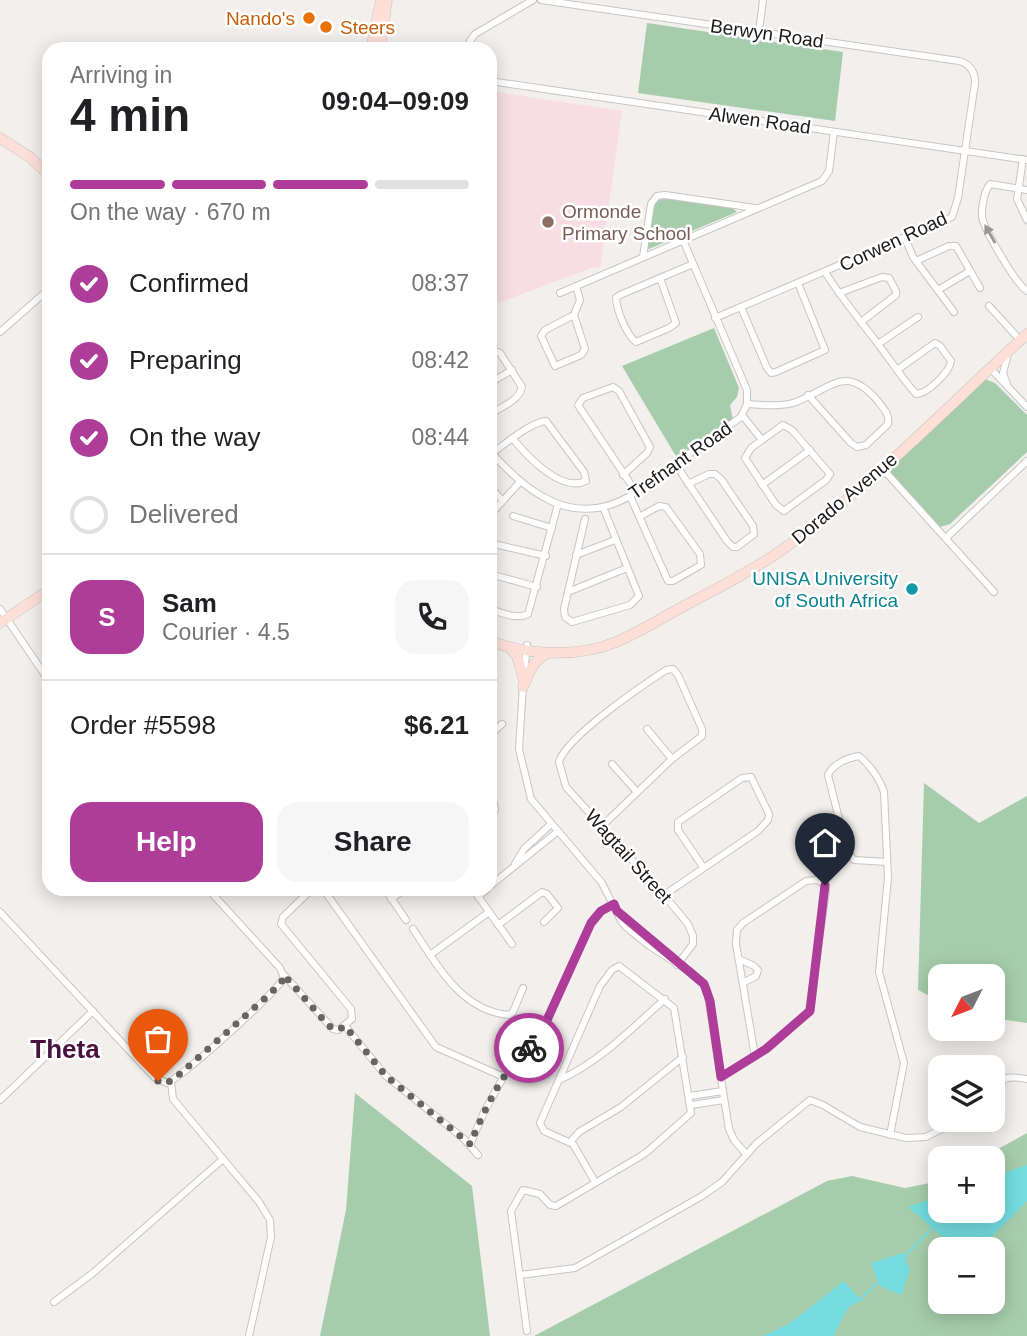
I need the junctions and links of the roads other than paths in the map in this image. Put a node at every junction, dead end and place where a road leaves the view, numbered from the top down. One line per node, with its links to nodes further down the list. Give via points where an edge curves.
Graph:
1 (381, 0): 7 (street)
2 (387, 0): 8 (street)
3 (533, 0): 9 (street)
4 (541, 0): 6 (street, Berwyn Road)
5 (763, 0): 6 (street)
6 (759, 32): 11 (street, Berwyn Road, via 963,62 974,72)
7 (372, 42)
8 (381, 42)
9 (470, 42)
10 (497, 82): 12 (street, Alwen Road)
11 (974, 88): 14 (street, Corwen Road)
12 (834, 131): 14 (street, Alwen Road); 19 (street, via 824,181)
13 (0, 138): 16 (street)
14 (965, 151): 15 (street, Alwen Road); 21 (street, Corwen Road, via 953,215)
15 (1025, 159): 17 (street)
16 (42, 168)
17 (1018, 189): 18 (street); 20 (street, via 1018,202); 33 (street, one-way to 17, via 982,215 989,186)
18 (1027, 190)
19 (757, 209): 22 (street); 23 (street, via 657,196 651,204)
20 (1027, 220)
21 (905, 238): 24 (street); 27 (street, Corwen Road)
22 (683, 240): 23 (street); 25 (street, Trefnant Road)
23 (643, 257): 30 (street)
24 (916, 261): 26 (street, via 955,246); 32 (street)
25 (692, 264): 28 (street); 42 (street, Trefnant Road)
26 (971, 271): 31 (street); 32 (street)
27 (825, 272): 29 (street, Corwen Road); 35 (street)
28 (660, 278): 28 (street, via 616,298 636,342 676,323)
29 (798, 283): 38 (street, Corwen Road); 38 (street, via 825,350 776,372 767,368)
30 (576, 286): 34 (street); 40 (street, via 580,300)
31 (980, 288)
32 (938, 290): 39 (street)
33 (1027, 291)
34 (560, 293)
35 (839, 293): 43 (street); 43 (street, via 889,278 895,295)
36 (42, 295): 44 (street)
37 (989, 306): 45 (street)
38 (741, 307): 42 (street, Corwen Road)
39 (954, 312)
40 (574, 315): 40 (street, via 585,349 555,366 541,334)
41 (918, 317): 46 (street)
42 (715, 318): 55 (street, Trefnant Road, via 747,390)
43 (861, 322): 46 (street)
44 (0, 332)
45 (1024, 337): 47 (street, Dorado Avenue)
46 (878, 344): 51 (street)
47 (1010, 349): 49 (street, Dorado Avenue); 53 (street, via 1003,373)
48 (497, 352): 50 (street)
49 (990, 368): 53 (street); 66 (street, Dorado Avenue)
50 (512, 370): 52 (street); 57 (street, via 522,385 521,393)
51 (897, 370): 51 (street, via 916,394 921,394 950,368 951,361 934,343)
52 (497, 379)
53 (1009, 390): 56 (street)
54 (808, 395): 54 (street, via 843,381 858,382 886,412 888,424 864,447 857,447); 55 (street, via 793,403)
55 (747, 404): 58 (street, Trefnant Road)
56 (1027, 407)
57 (497, 409)
58 (742, 415): 60 (street); 65 (street, Trefnant Road)
59 (513, 439): 59 (street, via 547,421 586,481 564,481 548,473); 61 (street)
60 (762, 440): 62 (street, via 785,426); 70 (street, via 745,458)
61 (497, 448)
62 (810, 450): 70 (street); 70 (street, via 830,475 789,509 781,510)
63 (497, 458): 68 (street, Trefnant Road)
64 (1027, 461): 81 (street)
65 (676, 465): 69 (street); 72 (street, Trefnant Road)
66 (882, 468): 81 (street); 95 (street, Dorado Avenue, via 777,553)
67 (623, 475): 67 (street, via 578,405 583,398 613,387 650,447); 72 (street)
68 (519, 482): 73 (street); 74 (street, Trefnant Road)
69 (688, 484): 69 (street, via 731,546 737,547 754,534 717,475 706,474)
70 (762, 485)
71 (497, 494): 73 (street)
72 (633, 494): 76 (street, Trefnant Road); 78 (street)
73 (502, 500): 75 (street)
74 (558, 504): 76 (street, Trefnant Road); 80 (street)
75 (497, 506)
76 (603, 507): 82 (street)
77 (513, 516): 80 (street)
78 (641, 516): 78 (street, via 668,581 701,565 700,554 667,508 660,506)
79 (584, 519): 84 (street)
80 (552, 528): 85 (street)
81 (946, 538): 90 (street)
82 (615, 540): 84 (street); 86 (street)
83 (497, 545): 85 (street)
84 (576, 555): 89 (street)
85 (546, 556): 88 (street)
86 (626, 568): 89 (street); 89 (street, via 639,594 632,604 569,621 564,609)
87 (497, 576): 88 (street)
88 (537, 587): 93 (street, via 526,616)
89 (568, 592)
90 (994, 592)
91 (42, 595): 94 (street)
92 (0, 609): 94 (street)
93 (497, 611)
94 (4, 621): 101 (street)
95 (638, 631): 99 (street, Dorado Avenue, via 574,646); 100 (street, Dorado Avenue, via 605,646)
96 (497, 637): 99 (street)
97 (497, 643): 98 (street)
98 (508, 647): 99 (street); 102 (street, via 517,656)
99 (527, 648): 100 (street, Dorado Avenue); 102 (street)
100 (552, 652): 102 (street, via 535,661)
101 (42, 672)
102 (524, 684): 109 (street, via 518,740 522,764 531,799)
103 (502, 724): 104 (street)
104 (497, 729)
105 (647, 729): 106 (street)
106 (672, 759): 108 (street); 110 (street, Wagtail Street, via 703,732 678,675 669,669 617,704 566,750 559,762 563,784)
107 (612, 764): 108 (street)
108 (636, 792): 110 (street)
109 (551, 824): 111 (street); 113 (street)
110 (602, 825): 116 (street, Wagtail Street)
111 (557, 832): 113 (street); 124 (street, via 602,883)
112 (887, 862): 112 (street, via 854,860 847,851 828,775 833,767 853,757 862,759 883,788); 155 (street, via 880,972 904,1063)
113 (515, 864): 115 (street)
114 (703, 867): 114 (street, via 769,819 751,777 742,778 678,822 679,832); 116 (street)
115 (497, 880)
116 (664, 894): 134 (street, Wagtail Street, via 693,936 693,944)
117 (214, 896): 135 (street)
118 (305, 896): 140 (street, via 283,916 281,924 351,1009 352,1019)
119 (328, 896): 143 (street, via 436,1047)
120 (389, 896): 123 (street)
121 (395, 896): 123 (street)
122 (478, 897): 126 (street)
123 (391, 899): 127 (street)
124 (616, 907): 134 (street); 143 (street, via 601,911 591,923 542,1031 514,1059)
125 (0, 912): 139 (street)
126 (489, 912): 129 (street); 132 (street)
127 (406, 920)
128 (544, 922): 129 (street, via 558,908 542,891)
129 (498, 925): 131 (street)
130 (413, 929): 132 (street)
131 (512, 944)
132 (430, 955): 137 (street, via 460,994 502,1014 513,1012)
133 (739, 959): 136 (street); 136 (street, via 758,971); 141 (street, via 736,935 740,925 806,881 824,884 810,1011)
134 (678, 963): 144 (street, via 704,984)
135 (284, 975): 140 (street, via 329,1026 338,1030); 148 (street, via 271,993)
136 (743, 983): 141 (street)
137 (523, 988)
138 (665, 999): 142 (street, via 675,1010); 147 (street, via 594,1060); 147 (street, via 621,966 614,968 600,986)
139 (93, 1011): 148 (street, via 154,1077 164,1084); 151 (street)
140 (345, 1026): 157 (street, via 386,1076)
141 (755, 1056): 144 (street)
142 (683, 1057): 150 (street); 156 (street)
143 (504, 1077): 157 (street)
144 (721, 1077): 149 (street)
145 (1005, 1079): 146 (street)
146 (1027, 1079)
147 (559, 1080): 156 (street, via 540,1126)
148 (171, 1082): 160 (street, via 173,1099)
149 (723, 1091): 150 (street); 152 (street)
150 (689, 1093): 153 (street)
151 (0, 1100)
152 (723, 1100): 153 (street); 158 (street, via 731,1135)
153 (691, 1105): 161 (street, via 690,1115 648,1151)
154 (935, 1132): 155 (street, via 923,1138)
155 (890, 1135): 158 (street, via 860,1127 811,1100)
156 (570, 1142): 161 (street)
157 (470, 1144): 159 (street)
158 (746, 1154): 162 (street, via 702,1196 578,1266)
159 (478, 1155)
160 (223, 1159): 163 (street); 165 (street, via 266,1211 271,1227)
161 (595, 1182): 162 (street, via 554,1206 540,1194 523,1190 511,1211)
162 (520, 1275): 164 (street)
163 (54, 1302)
164 (527, 1331)
165 (249, 1336)

